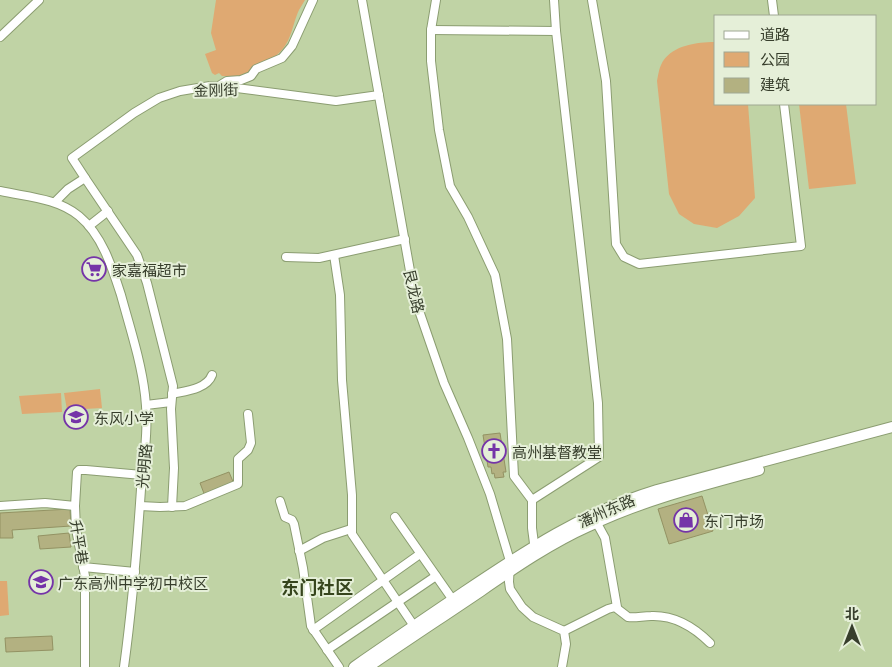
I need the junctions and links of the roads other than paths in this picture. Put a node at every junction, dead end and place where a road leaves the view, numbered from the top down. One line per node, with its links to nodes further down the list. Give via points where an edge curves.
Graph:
1 (39, 0): 11 (street)
2 (313, 0): 12 (street, via 292,46 282,58 256,69 251,76)
3 (362, 0): 13 (street, 艮龙路)
4 (436, 0): 9 (street)
5 (554, 0): 10 (street)
6 (592, 0): 14 (street, via 606,81 616,244 624,257 639,264 801,246)
7 (772, 0): 8 (street)
8 (774, 15)
9 (431, 30): 10 (street); 30 (street, via 433,87 450,186 495,275 507,339 514,476)
10 (556, 31): 30 (street, via 598,403 599,457)
11 (0, 37)
12 (219, 86): 13 (street, 金刚街, via 336,101); 15 (street, 金刚街, via 180,90 134,113 72,158)
13 (379, 95): 20 (street, 艮龙路)
14 (784, 105)
15 (85, 178): 17 (street); 18 (street)
16 (0, 191): 17 (street, 光明路)
17 (55, 202): 19 (street, 光明路)
18 (108, 211): 19 (street); 24 (street, via 142,266 173,384)
19 (89, 226): 25 (street, 光明路, via 107,256 118,286 137,351)
20 (405, 239): 21 (street); 42 (street, 艮龙路, via 415,299 444,382 482,471)
21 (334, 255): 22 (street); 38 (street, via 340,295 342,380 352,495)
22 (286, 257)
23 (212, 375): 24 (street, via 205,384)
24 (172, 398): 25 (street); 35 (street)
25 (146, 405): 29 (street, 光明路)
26 (248, 414): 35 (street, via 251,443 238,459 238,484 191,504)
27 (892, 427): 37 (main road, 潘州东路, via 634,497)
28 (892, 434): 37 (main road, 潘州东路)
29 (142, 475): 33 (street, 升平巷, via 78,470); 34 (street, 光明路)
30 (532, 500): 39 (street)
31 (280, 501): 40 (street, via 285,517 293,522)
32 (0, 506): 33 (street, via 45,503)
33 (75, 506): 43 (street, 升平巷)
34 (140, 506): 35 (street); 44 (street, 光明路)
35 (172, 507)
36 (395, 517): 41 (street)
37 (594, 518): 39 (main road, 潘州东路); 49 (street, via 605,538)
38 (351, 529): 40 (street, via 322,538); 46 (street, via 352,536)
39 (535, 550): 42 (main road, 潘州东路)
40 (299, 551): 51 (street)
41 (420, 554): 45 (street); 46 (street)
42 (510, 566): 48 (main road, 潘州东路); 52 (street, 艮龙路, via 510,589 522,607 533,617)
43 (83, 567): 44 (street); 55 (street, 升平巷)
44 (135, 572): 56 (street, 光明路)
45 (436, 576): 47 (street); 48 (street)
46 (383, 581): 47 (street); 51 (street)
47 (397, 602): 50 (street); 54 (street)
48 (456, 603): 50 (main road, 潘州东路)
49 (617, 607): 52 (street); 53 (street, via 628,617 674,618 700,633)
50 (416, 629): 58 (main road, 潘州东路); 59 (main road, 潘州东路)
51 (313, 630): 54 (street)
52 (564, 631): 60 (street, via 566,644)
53 (710, 643)
54 (327, 650): 57 (street)
55 (85, 667)
56 (124, 667)
57 (339, 667)
58 (354, 667)
59 (368, 667)
60 (562, 667)

